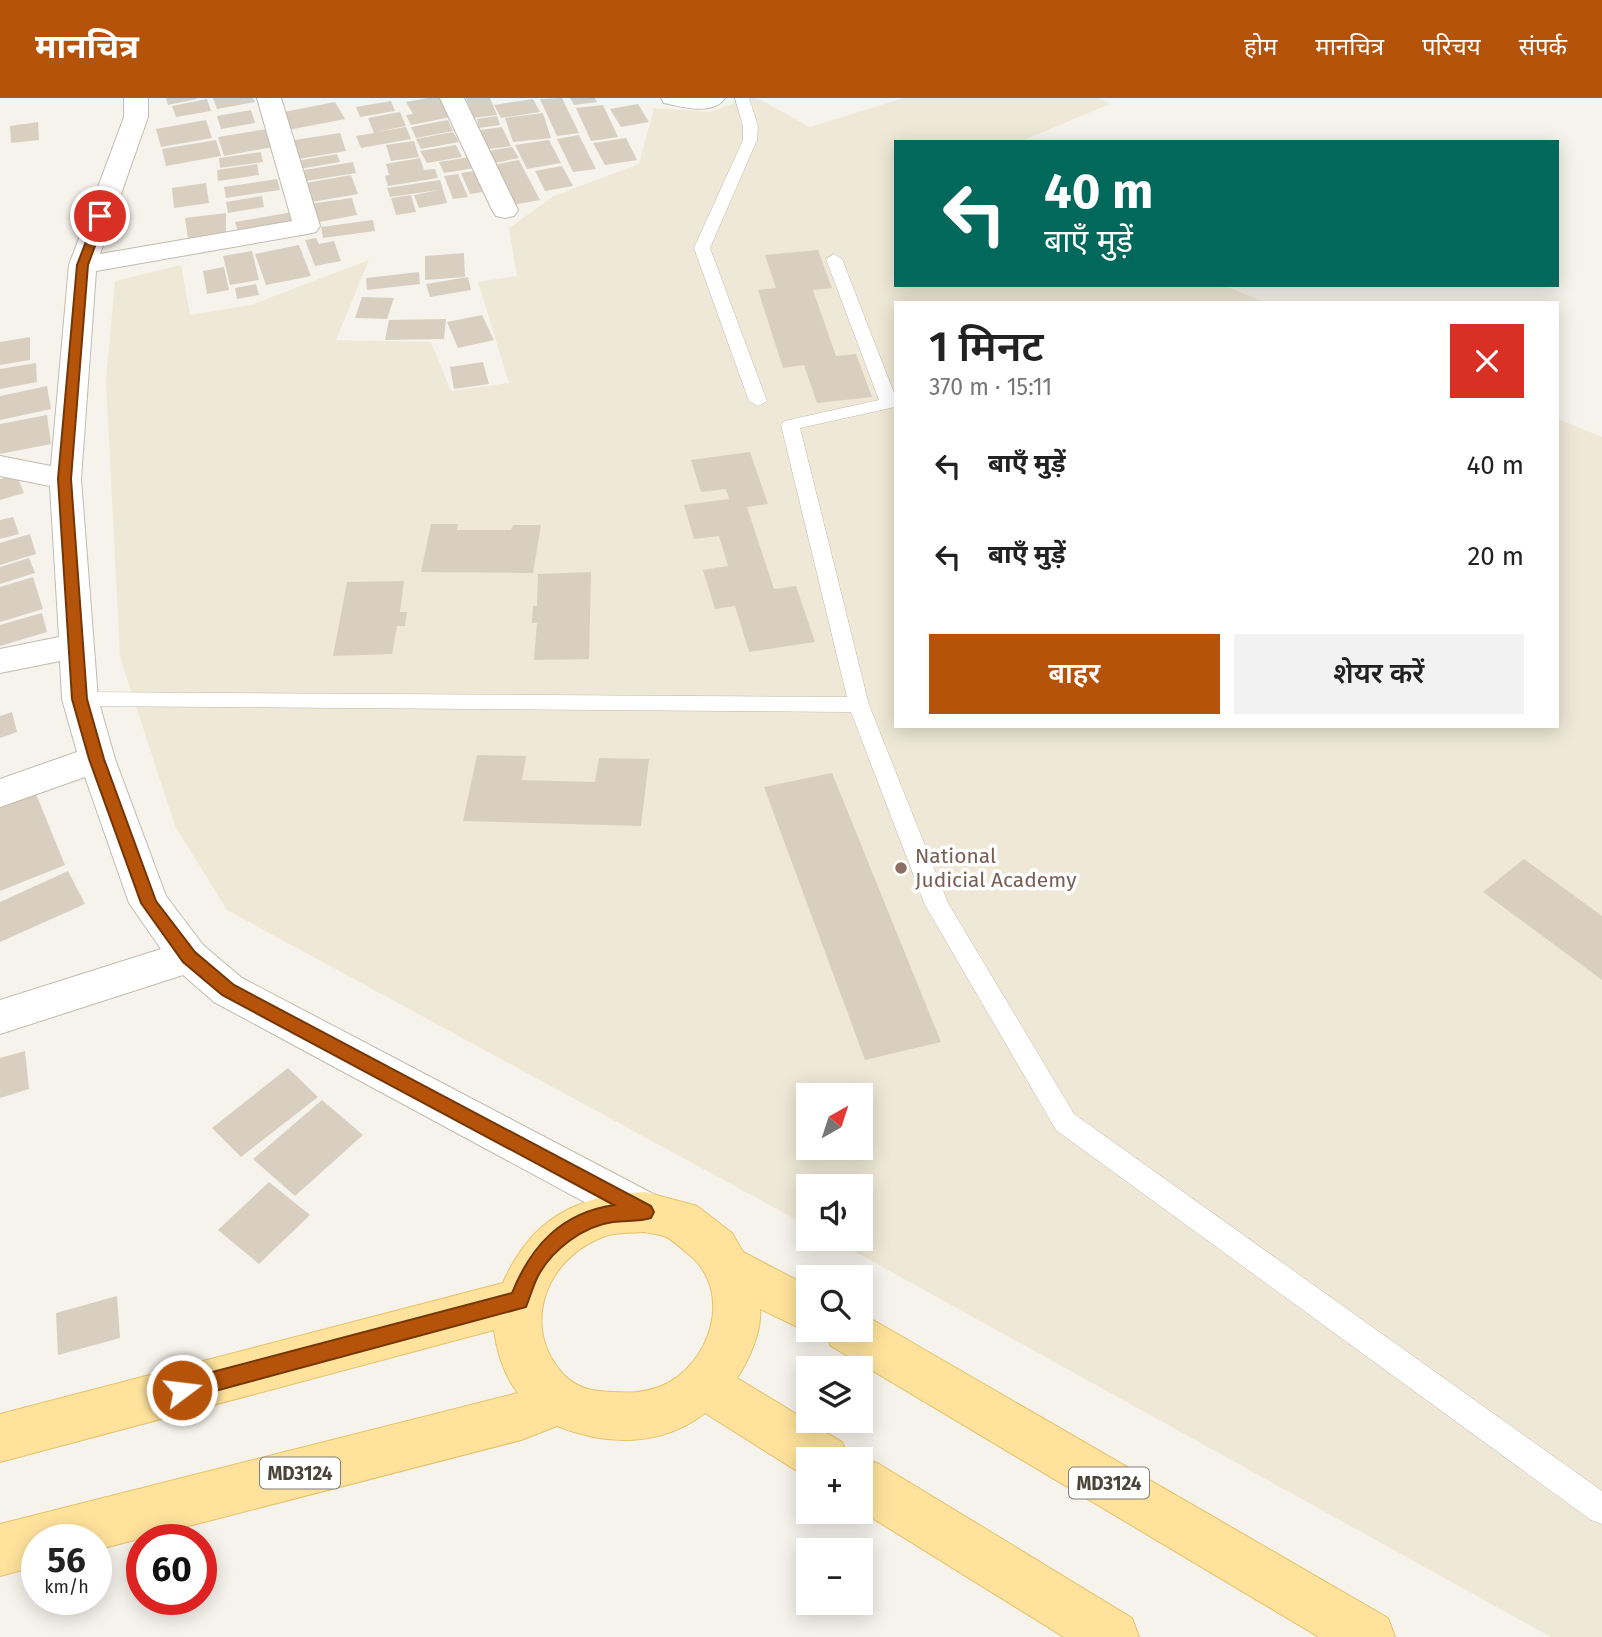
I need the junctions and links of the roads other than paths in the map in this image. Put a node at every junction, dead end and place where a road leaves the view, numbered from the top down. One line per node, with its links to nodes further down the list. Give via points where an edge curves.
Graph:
1 (136, 98): 9 (street, via 136,117)
2 (269, 98): 9 (street, via 307,226)
3 (452, 98): 7 (street)
4 (673, 98): 5 (street, via 700,102)
5 (713, 98)
6 (742, 98): 10 (lane, via 752,132 749,147 706,230 702,248)
7 (505, 210)
8 (834, 259): 16 (lane, via 889,403 790,425)
9 (83, 265): 12 (street)
10 (758, 401)
11 (0, 466): 12 (street)
12 (65, 479): 13 (street)
13 (76, 646): 14 (street); 15 (street)
14 (0, 661)
15 (79, 699): 16 (lane); 17 (street)
16 (859, 705): 31 (lane, via 937,905 1065,1122)
17 (97, 759): 18 (street); 19 (street, via 149,903)
18 (0, 793)
19 (189, 957): 20 (street); 21 (street, via 228,990)
20 (0, 1017)
21 (645, 1212): 22 (main road, via 679,1220 709,1240); 23 (main road, via 611,1214 579,1225 552,1244 531,1270)
22 (729, 1268): 24 (main road); 26 (main road, via 738,1302 735,1338 717,1372)
23 (519, 1301): 27 (main road, via 518,1334 527,1365 547,1392); 28 (main road)
24 (796, 1304)
25 (868, 1342): 36 (main road, MD3124)
26 (704, 1385): 27 (main road, via 689,1400 653,1416 613,1420 575,1411); 29 (main road)
27 (561, 1401): 32 (main road, MD3124, via 521,1416)
28 (0, 1438)
29 (803, 1447)
30 (873, 1489): 35 (main road)
31 (1602, 1509)
32 (99, 1524)
33 (21, 1544): 34 (main road, MD3124)
34 (0, 1550)
35 (1113, 1637)
36 (1369, 1637)

